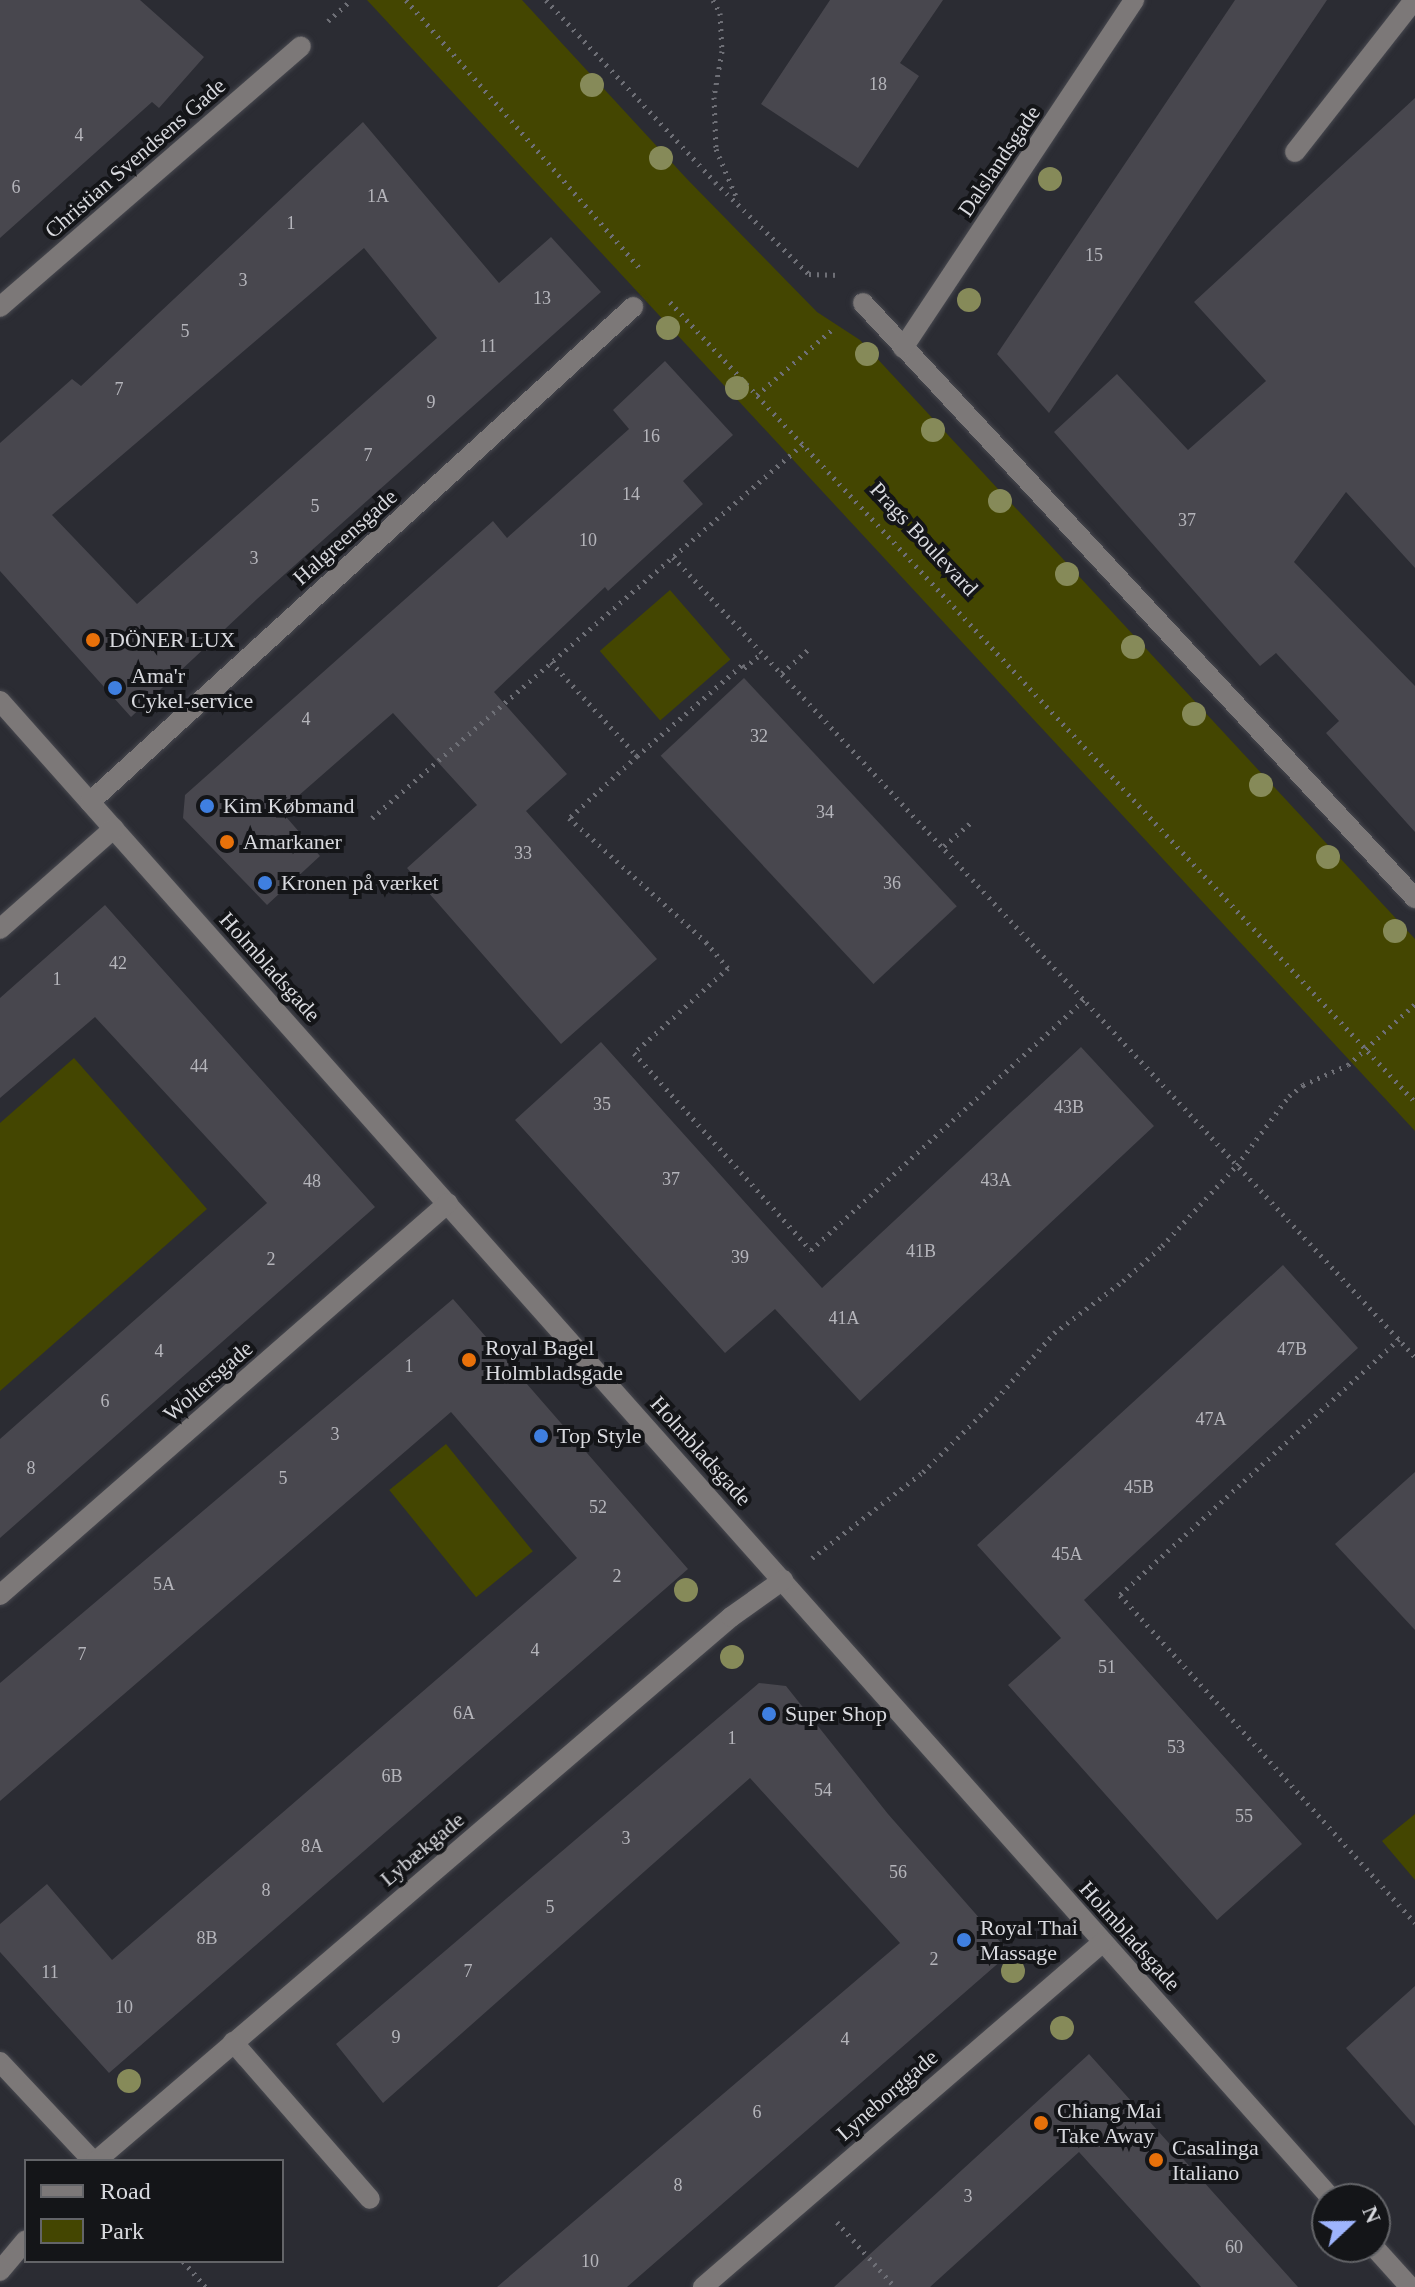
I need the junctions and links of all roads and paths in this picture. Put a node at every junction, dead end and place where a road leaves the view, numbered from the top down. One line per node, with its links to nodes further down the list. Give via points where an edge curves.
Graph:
1 (406, 0): 9 (path)
2 (546, 0): 8 (path)
3 (713, 0): 8 (path, via 720,13 722,51 714,97 716,149)
4 (1134, 0): 14 (street, Dalslandsgade)
5 (1414, 0): 7 (street)
6 (301, 46): 12 (street, Christian Svendsens Gade)
7 (1295, 152)
8 (740, 206): 11 (path, via 809,274 844,275)
9 (645, 275)
10 (665, 296): 15 (path, Prags Boulevard)
11 (863, 303): 14 (street); 15 (path)
12 (0, 307)
13 (633, 307): 24 (street, Halgreensgade)
14 (903, 348): 29 (street)
15 (757, 395): 16 (path, Prags Boulevard)
16 (803, 444): 17 (path); 33 (path, Prags Boulevard)
17 (673, 557): 19 (path); 20 (path)
18 (810, 648): 21 (path)
19 (762, 653): 21 (path); 23 (path)
20 (551, 662): 23 (path); 25 (path)
21 (782, 673): 28 (path)
22 (0, 701): 24 (street, Holmbladsgade)
23 (637, 756): 31 (path, via 569,818 728,968 634,1053 811,1250)
24 (90, 802): 27 (street, Holmbladsgade)
25 (372, 818)
26 (972, 822): 28 (path)
27 (114, 828): 30 (street); 36 (street, Holmbladsgade)
28 (944, 846): 31 (path)
29 (1415, 898)
30 (0, 929)
31 (1086, 998): 35 (path)
32 (1415, 1004): 33 (path)
33 (1366, 1049): 34 (path, Prags Boulevard); 35 (path, via 1348,1065 1289,1096)
34 (1415, 1102)
35 (1237, 1165): 37 (path); 39 (path, via 1162,1246 1054,1333 923,1472)
36 (448, 1203): 39 (street, Holmbladsgade); 40 (street, Woltersgade)
37 (1399, 1339): 38 (path); 41 (path, via 1120,1595)
38 (1415, 1357)
39 (783, 1580): 42 (street, Holmbladsgade); 43 (street, Lybækgade, via 731,1617)
40 (0, 1595)
41 (1415, 1923)
42 (1103, 1942): 47 (street, Holmbladsgade); 48 (street, Lyneborggade)
43 (233, 2042): 46 (street, Lybækgade); 49 (street)
44 (0, 2062): 45 (street)
45 (92, 2159)
46 (96, 2159)
47 (1318, 2183)
48 (811, 2192): 55 (street, Lyneborggade); 56 (path)
49 (370, 2199)
50 (24, 2242): 53 (street)
51 (185, 2263): 54 (path)
52 (1388, 2263): 57 (street)
53 (0, 2271)
54 (206, 2287)
55 (703, 2287)
56 (895, 2287)
57 (1410, 2287)

